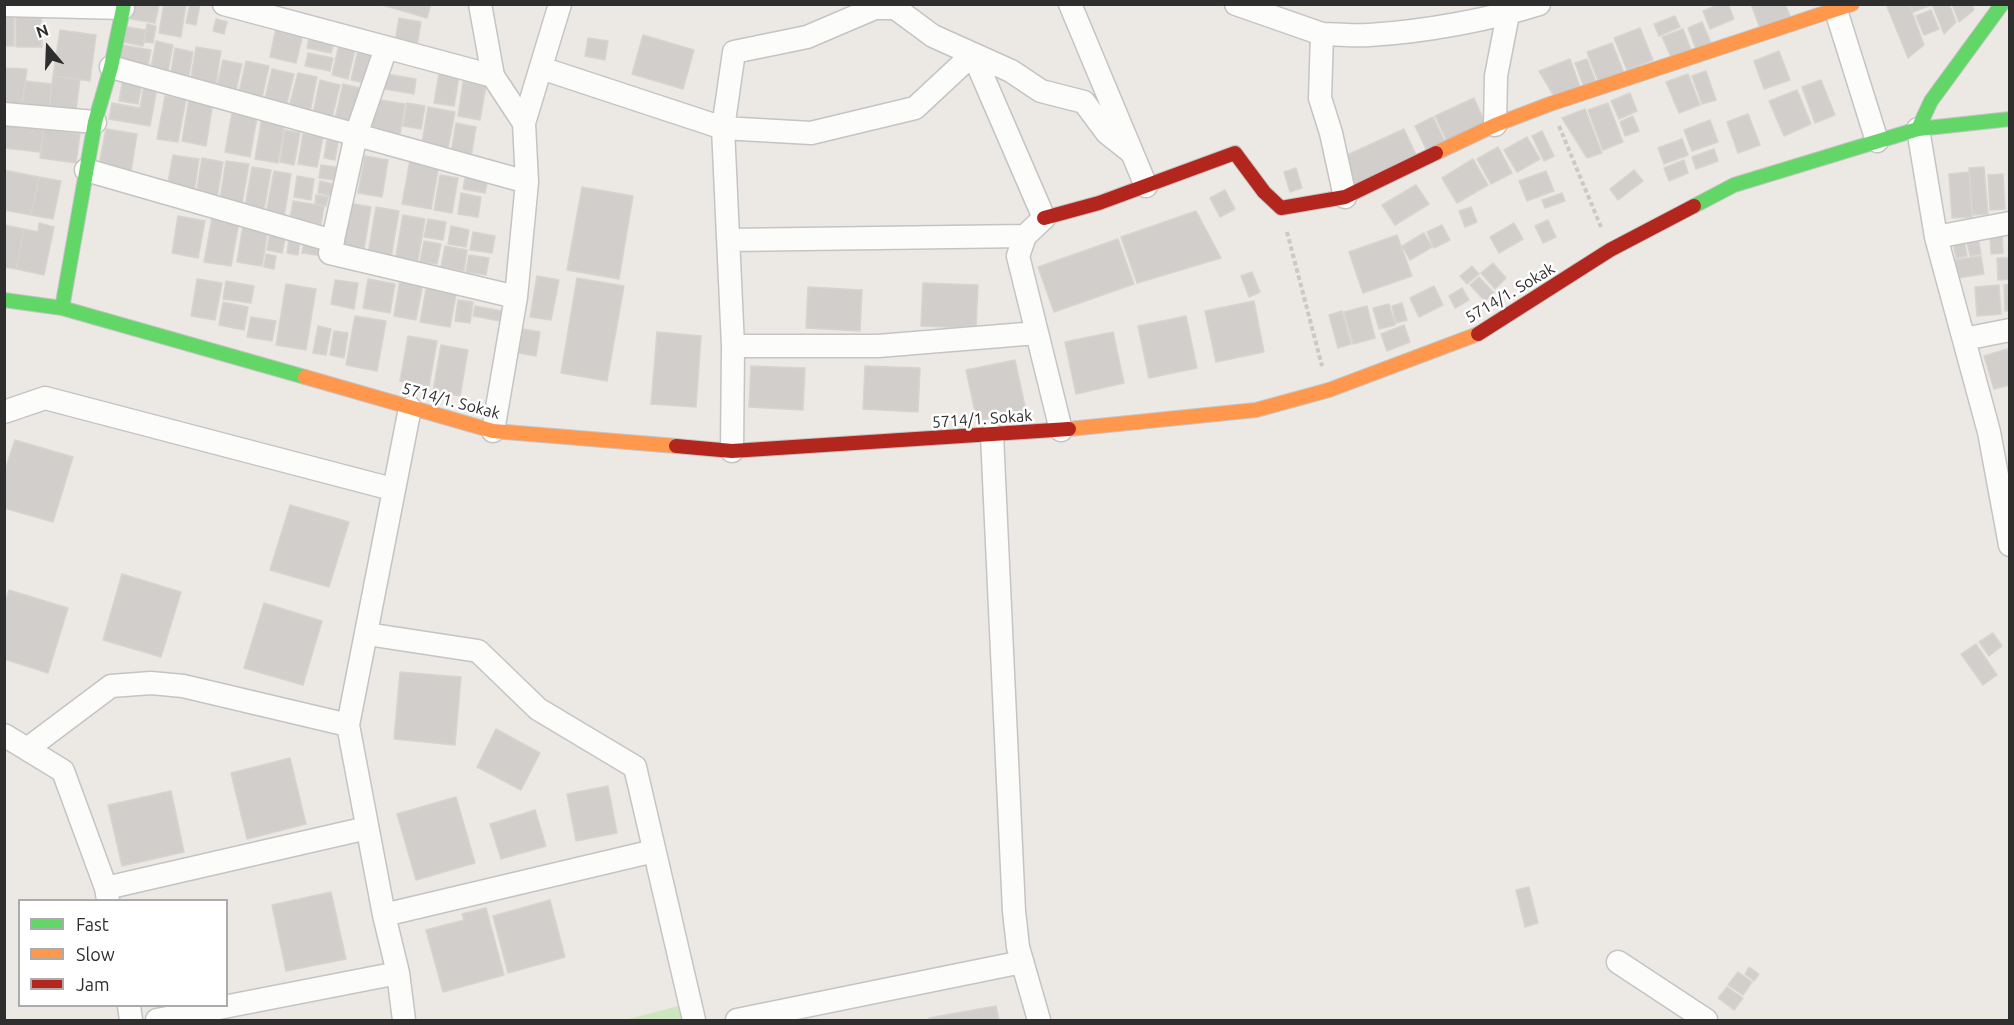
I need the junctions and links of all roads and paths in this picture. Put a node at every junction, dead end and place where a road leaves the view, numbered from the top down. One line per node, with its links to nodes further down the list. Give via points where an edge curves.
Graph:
1 (224, 4): 16 (street)
2 (480, 4): 20 (street)
3 (560, 4): 19 (street)
4 (1070, 4): 31 (street)
5 (1236, 4): 15 (street)
6 (1539, 4): 12 (street)
7 (2002, 4): 14 (main road)
8 (4, 5): 9 (street)
9 (123, 6): 18 (main road)
10 (1841, 7): 21 (main road); 30 (street)
11 (1482, 11): 12 (street); 15 (street, via 1369,35)
12 (1508, 14): 26 (street, via 1496,76)
13 (2010, 20): 14 (street)
14 (1986, 27): 28 (main road, via 1931,101)
15 (1322, 34): 35 (street, via 1320,98)
16 (386, 48): 20 (street); 29 (street)
17 (973, 54): 27 (street, via 915,108 811,133); 27 (street, via 933,36 895,8 875,8 807,37 734,52); 31 (street, via 1011,71 1041,91 1084,102 1107,133); 37 (street)
18 (111, 67): 24 (main road); 29 (street)
19 (542, 68): 25 (street); 27 (street)
20 (493, 76): 25 (street)
21 (1550, 104): 26 (main road); 43 (path)
22 (4, 114): 24 (street)
23 (2010, 119): 28 (main road, 5714/1. Sokak)
24 (95, 122): 32 (main road)
25 (524, 123): 33 (street)
26 (1495, 125): 35 (main road)
27 (723, 128): 41 (street)
28 (1918, 129): 30 (main road, 5714/1. Sokak); 40 (street)
29 (356, 135): 33 (street); 42 (street)
30 (1877, 141): 43 (main road, 5714/1. Sokak, via 1734,186)
31 (1131, 152): 34 (street)
32 (86, 170): 42 (street); 46 (main road)
33 (527, 182): 44 (street)
34 (1146, 186): 36 (main road, via 1235,153); 37 (main road)
35 (1346, 197): 36 (main road)
36 (1281, 208): 51 (path)
37 (1044, 218): 39 (street)
38 (2010, 223): 40 (street)
39 (1025, 236): 41 (street); 48 (street, via 1018,256)
40 (1936, 237): 49 (street)
41 (729, 240): 50 (street)
42 (333, 241): 44 (street, via 330,253)
43 (1610, 250): 51 (main road, 5714/1. Sokak, via 1481,333)
44 (516, 297): 56 (street)
45 (4, 300): 46 (main road, 5714/1. Sokak)
46 (62, 308): 52 (main road, 5714/1. Sokak)
47 (2010, 330): 49 (street)
48 (1037, 333): 50 (street, via 878,346); 55 (street)
49 (1964, 339): 54 (street)
50 (733, 346): 58 (street)
51 (1329, 390): 55 (main road, 5714/1. Sokak, via 1256,410)
52 (410, 408): 56 (main road, 5714/1. Sokak); 59 (street)
53 (4, 412): 59 (street, via 45,398)
54 (1999, 429): 60 (street)
55 (1061, 430): 57 (main road, 5714/1. Sokak)
56 (493, 431): 58 (main road, 5714/1. Sokak)
57 (992, 435): 58 (main road, 5714/1. Sokak); 70 (street, via 1014,911)
58 (732, 451)
59 (392, 489): 62 (street)
60 (2007, 517): 61 (street)
61 (2010, 545)
62 (367, 634): 63 (street); 67 (street, via 478,651 538,709 635,767)
63 (348, 725): 65 (street, via 183,686 151,683 111,686); 66 (street)
64 (4, 735): 65 (street)
65 (27, 749): 68 (street, via 63,771)
66 (367, 828): 68 (street); 69 (street)
67 (654, 850): 69 (street); 77 (street)
68 (107, 894)
69 (384, 915): 72 (street)
70 (1022, 962): 78 (street); 79 (street)
71 (1618, 962): 80 (street)
72 (398, 973): 73 (street); 76 (street)
73 (228, 1006)
74 (224, 1007): 75 (street)
75 (157, 1020)
76 (404, 1020)
77 (694, 1020)
78 (737, 1020)
79 (1039, 1020)
80 (1706, 1020)

